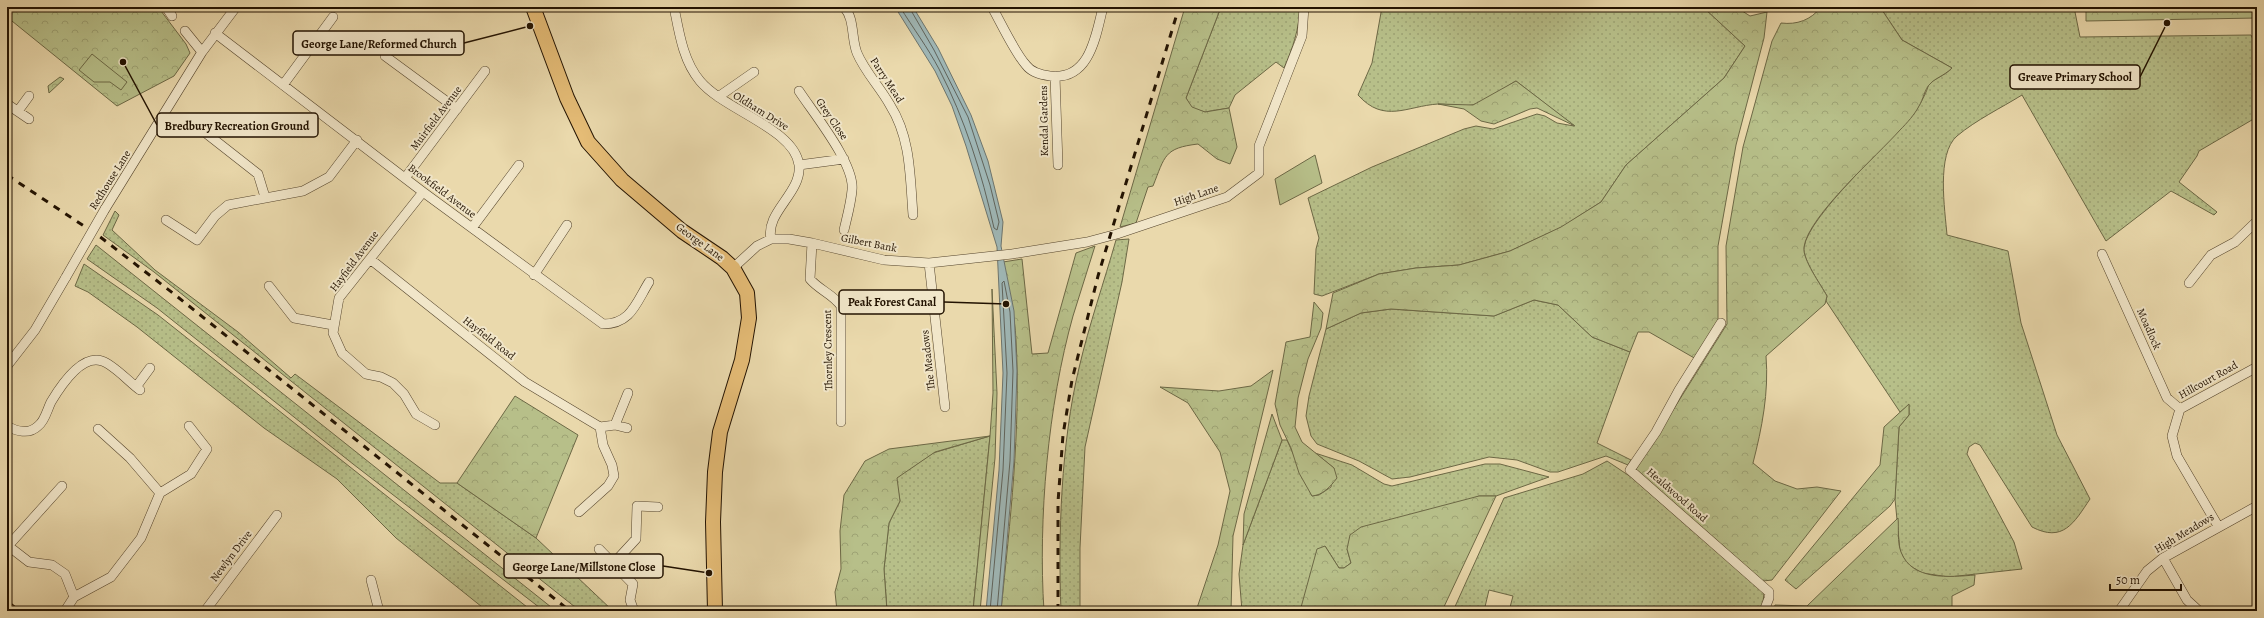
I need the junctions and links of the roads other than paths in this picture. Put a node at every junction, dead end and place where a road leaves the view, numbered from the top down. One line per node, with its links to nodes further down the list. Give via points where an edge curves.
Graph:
1 (166, 7): 9 (street)
2 (236, 7): 12 (street, Redhouse Lane)
3 (532, 7): 47 (main road, George Lane, via 567,98 588,142 622,180 682,231)
4 (675, 7): 21 (street, Oldham Drive, via 679,33 688,59 700,81)
5 (844, 7): 35 (street, Parry Mead, via 850,13 856,52 891,105 904,133 909,155)
6 (992, 7): 17 (street, via 1026,66 1042,74)
7 (1103, 7): 17 (street, via 1092,51 1083,65 1067,75)
8 (1304, 7): 43 (street, High Lane, via 1302,36 1259,146 1259,173 1227,197 1117,234 1087,242)
9 (172, 16)
10 (332, 17): 18 (street)
11 (185, 31): 13 (street)
12 (215, 32): 13 (street, Redhouse Lane); 18 (street, Brookfield Avenue)
13 (202, 52): 54 (street, Redhouse Lane, bridge, via 105,209 36,330)
14 (385, 56): 23 (street)
15 (485, 71): 23 (street, Muirfield Avenue)
16 (754, 72): 21 (street)
17 (1055, 76): 31 (street, Kendal Gardens)
18 (283, 84): 27 (street, Brookfield Avenue)
19 (799, 91): 28 (street, Grey Close)
20 (29, 96): 24 (street)
21 (718, 97): 30 (street, Oldham Drive, via 783,137 794,150)
22 (7, 104): 24 (street)
23 (457, 109): 32 (street, Muirfield Avenue)
24 (18, 111): 25 (street)
25 (29, 119)
26 (207, 134): 34 (street, via 258,174)
27 (357, 140): 32 (street, Brookfield Avenue); 34 (street, via 329,177 303,191)
28 (844, 160): 30 (street); 40 (street, Grey Close, via 852,189)
29 (519, 165): 39 (street)
30 (799, 165): 41 (street, via 797,182 774,219 769,233)
31 (1058, 165)
32 (405, 178): 33 (street, Brookfield Avenue)
33 (423, 192): 39 (street, Brookfield Avenue); 45 (street, Hayfield Avenue)
34 (266, 197): 36 (street, via 228,204 196,240)
35 (912, 215)
36 (166, 220)
37 (2257, 221): 50 (street, via 2235,242 2211,255)
38 (567, 225): 48 (street)
39 (472, 228): 48 (street, Brookfield Avenue)
40 (844, 230)
41 (771, 239): 42 (street, Gilbert Bank); 47 (street, via 757,246)
42 (812, 243): 46 (street, Gilbert Bank, via 884,260); 60 (street, Thornley Crescent, via 810,280 817,288 836,299 841,306)
43 (1012, 254): 46 (street, Gilbert Bank)
44 (2102, 254): 59 (street, Moadlock, via 2167,398)
45 (370, 259): 53 (street, Hayfield Avenue, via 339,298); 65 (street, Hayfield Road, via 525,382)
46 (929, 263): 58 (street, The Meadows)
47 (733, 268): 85 (main road, George Lane, via 747,293 749,318 742,360 720,432 715,472)
48 (534, 275): 49 (street, Brookfield Avenue, via 604,324 615,324 627,318)
49 (649, 282)
50 (2189, 283)
51 (269, 286): 53 (street, via 294,318)
52 (1721, 323): 86 (street, Healdwood Road, via 1656,432 1630,470 1769,592)
53 (333, 325): 64 (street, Hayfield Avenue, via 333,333 342,353 366,374 381,377 394,384 404,394 416,414)
54 (7, 366)
55 (2257, 367): 59 (street, Hillcourt Road)
56 (150, 368): 62 (street, via 138,389 104,361 95,359 79,367 50,403 38,426 30,431 17,431)
57 (628, 393): 61 (street)
58 (945, 407)
59 (2180, 409): 74 (street, Hillcourt Road, via 2172,436 2177,456)
60 (841, 422)
61 (615, 425): 65 (street); 66 (street)
62 (7, 426)
63 (189, 426): 69 (street, via 207,449 191,474)
64 (435, 426)
65 (600, 427): 72 (street, via 603,445 614,476 608,486)
66 (627, 428)
67 (98, 429): 69 (street, via 130,458)
68 (62, 486): 75 (street)
69 (160, 493): 80 (street, via 141,538 111,578)
70 (2257, 506): 74 (street, High Meadows)
71 (658, 507): 78 (street, via 637,506 636,539)
72 (579, 512)
73 (277, 515): 82 (street, Newlyn Drive)
74 (2218, 526): 77 (street, High Meadows)
75 (8, 546): 80 (street, via 29,562 52,565 65,574)
76 (599, 549): 78 (street)
77 (2163, 558): 87 (street, High Meadows, via 2138,580); 88 (street, via 2187,600)
78 (613, 564): 84 (street, via 633,584 630,600)
79 (371, 580): 83 (street)
80 (74, 597): 81 (street)
81 (65, 611)
82 (205, 611)
83 (378, 611)
84 (634, 611)
85 (715, 611)
86 (1764, 611)
87 (2119, 611)
88 (2200, 611)

